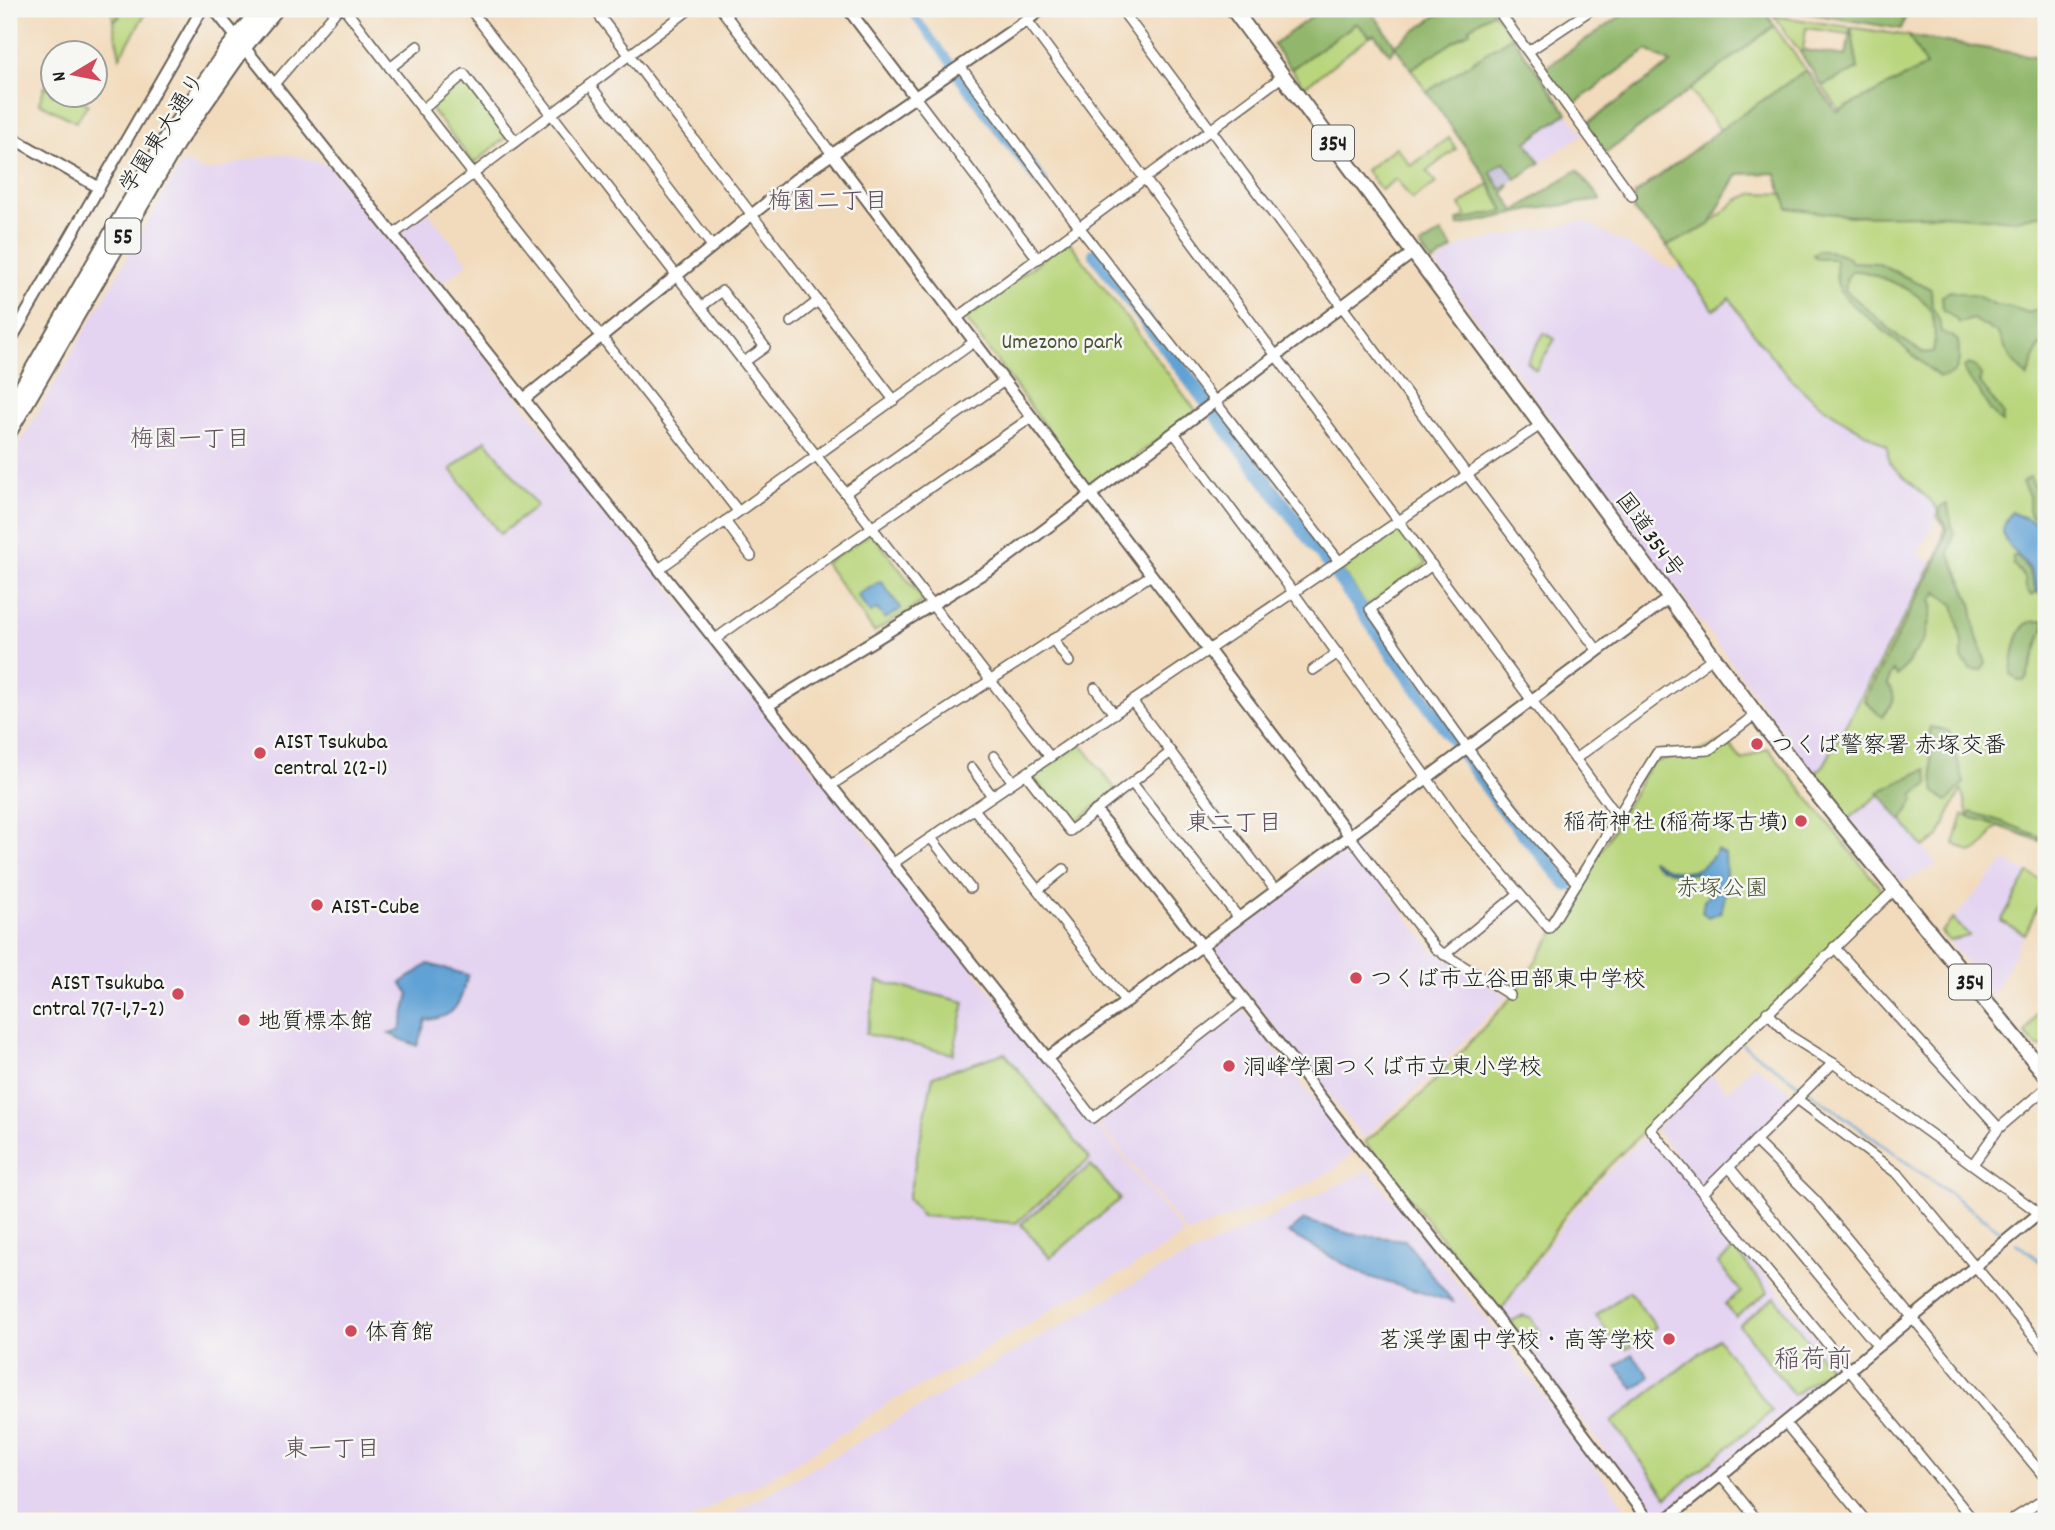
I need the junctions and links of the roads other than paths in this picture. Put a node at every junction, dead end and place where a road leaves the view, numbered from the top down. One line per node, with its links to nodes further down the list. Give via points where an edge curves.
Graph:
1 (202, 9): 36 (street)
2 (215, 9): 18 (street)
3 (260, 9): 18 (main road, 学園東大通り / 55)
4 (276, 9): 18 (main road, 学園東大通り / 55)
5 (338, 9): 25 (street)
6 (345, 9): 22 (street)
7 (470, 9): 29 (street)
8 (594, 9): 21 (street)
9 (690, 9): 21 (street)
10 (721, 9): 33 (street)
11 (848, 9): 27 (street)
12 (1043, 9): 17 (street)
13 (1121, 9): 30 (street)
14 (1233, 9): 24 (main road, 国道354号 / 354)
15 (1497, 9): 20 (street)
16 (1592, 9): 20 (street)
17 (1027, 20): 23 (street); 35 (street)
18 (241, 41): 25 (street); 59 (main road, 学園東大通り / 55, via 166,139); 62 (main road, 学園東大通り / 55)
19 (418, 46): 22 (street)
20 (1529, 51): 37 (street)
21 (629, 55): 26 (street); 38 (street)
22 (390, 68): 28 (street)
23 (957, 68): 27 (street); 39 (street)
24 (1283, 76): 30 (street); 42 (main road, 国道354号 / 354)
25 (275, 83): 40 (street)
26 (590, 85): 29 (street); 41 (street)
27 (915, 97): 33 (street); 43 (street)
28 (422, 110): 32 (street, via 464,74); 34 (street)
29 (552, 114): 32 (street); 44 (street)
30 (1211, 129): 35 (street); 46 (street)
31 (9, 135): 36 (street)
32 (516, 141): 34 (street)
33 (832, 154): 38 (street); 48 (street)
34 (474, 173): 40 (street); 50 (street)
35 (1146, 179): 39 (street); 53 (street)
36 (99, 187): 52 (street)
37 (1632, 196)
38 (751, 215): 41 (street); 45 (street)
39 (1080, 228): 43 (street); 58 (street)
40 (394, 234): 56 (street)
41 (712, 246): 44 (street)
42 (1414, 252): 46 (street); 61 (main road, 国道354号 / 354)
43 (1038, 259): 48 (street)
44 (677, 275): 47 (street); 50 (street)
45 (818, 301): 49 (street); 57 (street)
46 (1342, 306): 53 (street); 65 (street)
47 (701, 307): 54 (street); 54 (street, via 722,292 765,347)
48 (957, 318): 51 (street)
49 (791, 322)
50 (602, 336): 56 (street); 68 (street)
51 (974, 342): 55 (street); 57 (street)
52 (9, 343)
53 (1276, 356): 58 (street); 69 (street)
54 (744, 362): 64 (street)
55 (1004, 381): 60 (street); 66 (street)
56 (524, 399): 75 (street)
57 (894, 400): 64 (street)
58 (1215, 401): 63 (street); 73 (street)
59 (9, 410)
60 (1032, 417): 67 (street); 71 (street)
61 (1542, 424): 65 (street); 78 (main road, 国道354号 / 354)
62 (9, 432)
63 (1174, 433): 67 (street); 77 (street)
64 (816, 456): 66 (street); 68 (street)
65 (1467, 474): 69 (street); 83 (street)
66 (845, 493): 71 (street)
67 (1091, 495): 76 (street); 79 (street, via 1000,563)
68 (738, 511): 70 (street)
69 (1399, 520): 73 (street); 74 (street)
70 (725, 521): 72 (street); 75 (street)
71 (873, 528): 79 (street); 81 (street)
72 (751, 556)
73 (1339, 561): 77 (street)
74 (1432, 565): 90 (street); 96 (street, via 1370,609)
75 (659, 569): 81 (street)
76 (1151, 575): 80 (street); 82 (street)
77 (1293, 592): 82 (street); 84 (street)
78 (1669, 598): 83 (street); 85 (main road, 国道354号 / 354)
79 (932, 604): 88 (street); 92 (street)
80 (1053, 639): 86 (street); 88 (street)
81 (714, 640): 92 (street)
82 (1208, 650): 91 (street); 110 (street)
83 (1598, 651): 90 (street)
84 (1338, 653): 87 (street); 102 (street)
85 (1713, 657): 94 (main road, 国道354号 / 354); 99 (street)
86 (1069, 662)
87 (1313, 670)
88 (990, 681): 98 (street); 105 (street)
89 (1095, 688): 93 (street)
90 (1531, 700): 96 (street); 99 (street)
91 (1132, 701): 93 (street); 95 (street)
92 (767, 706): 105 (street)
93 (1114, 714): 98 (street)
94 (1756, 714): 109 (street, via 1709,750 1657,753); 116 (main road, 国道354号 / 354)
95 (1171, 752): 104 (street); 118 (street)
96 (1463, 752): 102 (street); 114 (street)
97 (994, 756): 103 (street)
98 (1050, 757): 101 (street)
99 (1575, 759): 109 (street)
100 (972, 768): 106 (street)
101 (1026, 774): 103 (street); 108 (street, via 1070,831)
102 (1427, 778): 110 (street); 119 (street)
103 (1013, 782): 106 (street)
104 (1132, 783): 108 (street); 120 (street)
105 (830, 786): 112 (street)
106 (992, 796): 107 (street)
107 (974, 809): 111 (street); 117 (street)
108 (1096, 811): 121 (street)
109 (1619, 818): 114 (street)
110 (1349, 835): 118 (street); 123 (street)
111 (930, 838): 112 (street); 115 (street)
112 (892, 864): 128 (street)
113 (1063, 869): 117 (street)
114 (1577, 883): 119 (street, via 1549,928)
115 (970, 888)
116 (1895, 889): 122 (street); 130 (main road, 国道354号 / 354)
117 (1038, 890): 126 (street)
118 (1276, 891): 120 (street)
119 (1518, 894): 123 (street)
120 (1239, 918): 121 (street)
121 (1201, 946): 125 (street); 126 (street)
122 (1834, 947): 127 (street); 133 (street)
123 (1444, 955): 124 (street)
124 (1510, 995)
125 (1245, 1000): 128 (street, via 1093,1118); 148 (street, via 1495,1316)
126 (1126, 1002): 128 (street)
127 (1767, 1012): 129 (street, via 1790,1036); 137 (street, via 1650,1129)
128 (1047, 1058)
129 (1833, 1063): 132 (street); 135 (street)
130 (2046, 1075)
131 (2046, 1088): 133 (street)
132 (1797, 1099): 134 (street); 139 (street, via 1899,1175)
133 (1998, 1128): 135 (street)
134 (1755, 1141): 136 (street); 140 (street, via 1816,1201)
135 (1973, 1164): 138 (street)
136 (1729, 1167): 137 (street); 141 (street)
137 (1703, 1193): 143 (street)
138 (2044, 1213): 139 (street)
139 (1976, 1266): 140 (street); 142 (street)
140 (1912, 1318): 141 (street); 146 (street)
141 (1878, 1346): 143 (street)
142 (2046, 1351)
143 (1849, 1370): 144 (street); 152 (street)
144 (1785, 1423): 145 (street); 151 (street)
145 (1721, 1475): 149 (street); 150 (street)
146 (2046, 1479)
147 (2046, 1498): 153 (street)
148 (1649, 1521)
149 (1665, 1521)
150 (1758, 1521)
151 (1866, 1521)
152 (1974, 1521)
153 (2010, 1521)

